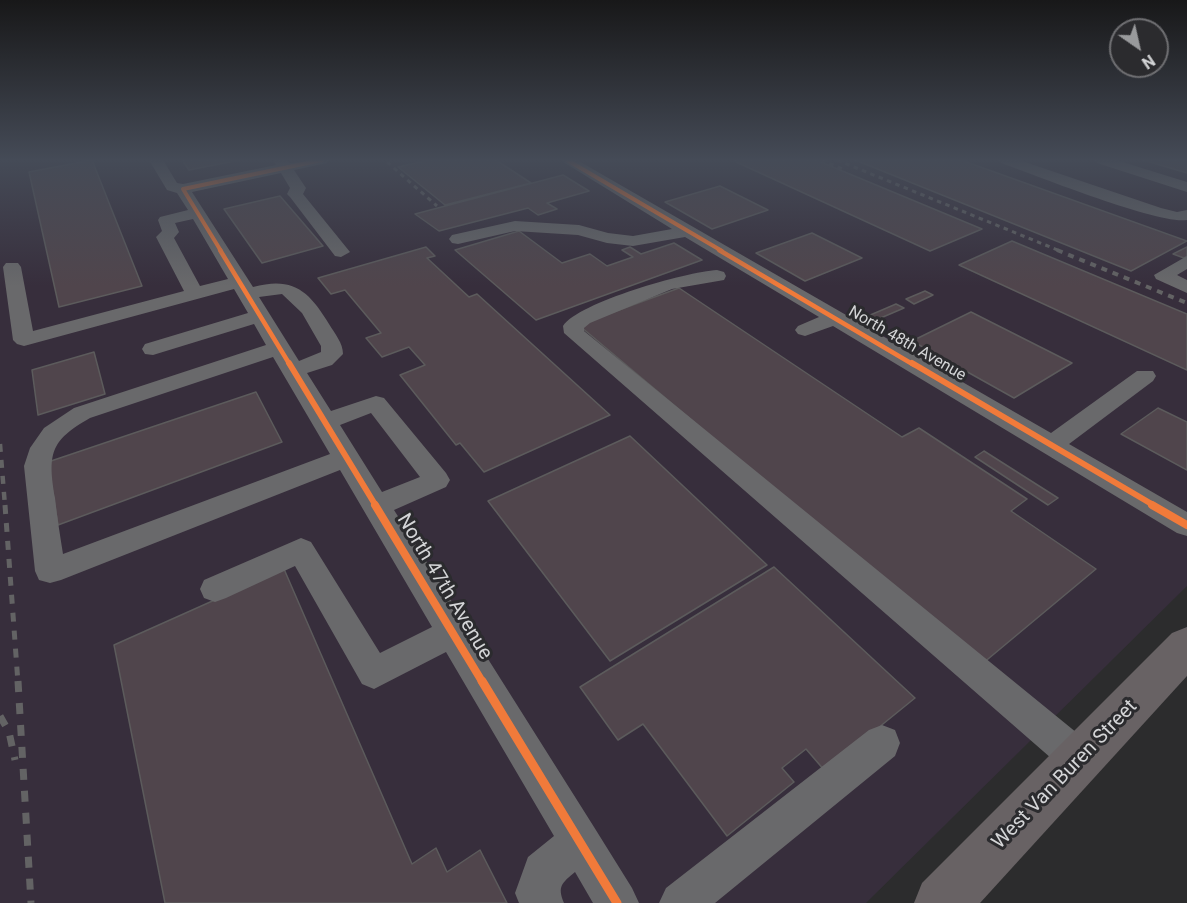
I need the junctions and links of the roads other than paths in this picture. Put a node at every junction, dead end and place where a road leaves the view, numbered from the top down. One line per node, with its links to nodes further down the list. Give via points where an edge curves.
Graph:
1 (191, 202): 6 (street, North 47th Avenue)
2 (301, 202): 9 (street)
3 (639, 202): 7 (street, North 48th Avenue)
4 (1133, 202): 5 (street, via 1177,217)
5 (1186, 209)
6 (197, 213): 14 (street, via 166,220 171,231 165,237); 15 (street, North 47th Avenue)
7 (688, 231): 8 (street, via 633,241 579,230 515,226); 16 (street, North 48th Avenue)
8 (458, 239)
9 (341, 252)
10 (1187, 261): 13 (street, via 1162,275)
11 (12, 267): 14 (street, via 24,340)
12 (717, 276): 30 (street, via 701,275 583,319 573,326 574,333)
13 (1187, 286)
14 (195, 294): 15 (street)
15 (246, 295): 18 (street); 19 (street, North 47th Avenue); 19 (street, via 278,287 290,290 301,299 332,346 332,354 324,360)
16 (835, 318): 17 (street); 22 (street, North 48th Avenue)
17 (805, 330)
18 (153, 349)
19 (285, 360): 21 (street, North 47th Avenue); 23 (street, via 82,413 62,423 39,455 37,466 50,571)
20 (1145, 376): 22 (street)
21 (323, 422): 23 (street, North 47th Avenue); 24 (street, via 376,403 437,480)
22 (1051, 445): 25 (street, North 48th Avenue)
23 (345, 458): 24 (street, North 47th Avenue)
24 (375, 507): 27 (street, North 47th Avenue)
25 (1187, 525)
26 (215, 588): 27 (street, via 301,550 374,673)
27 (452, 633): 31 (street, North 47th Avenue)
28 (1187, 646): 30 (main road, West Van Buren Street)
29 (882, 743): 34 (street)
30 (1080, 759): 35 (main road, West Van Buren Street)
31 (580, 841): 32 (street, via 543,872 536,892); 33 (street, North 47th Avenue)
32 (542, 903)
33 (617, 903)
34 (681, 903)
35 (942, 903)

